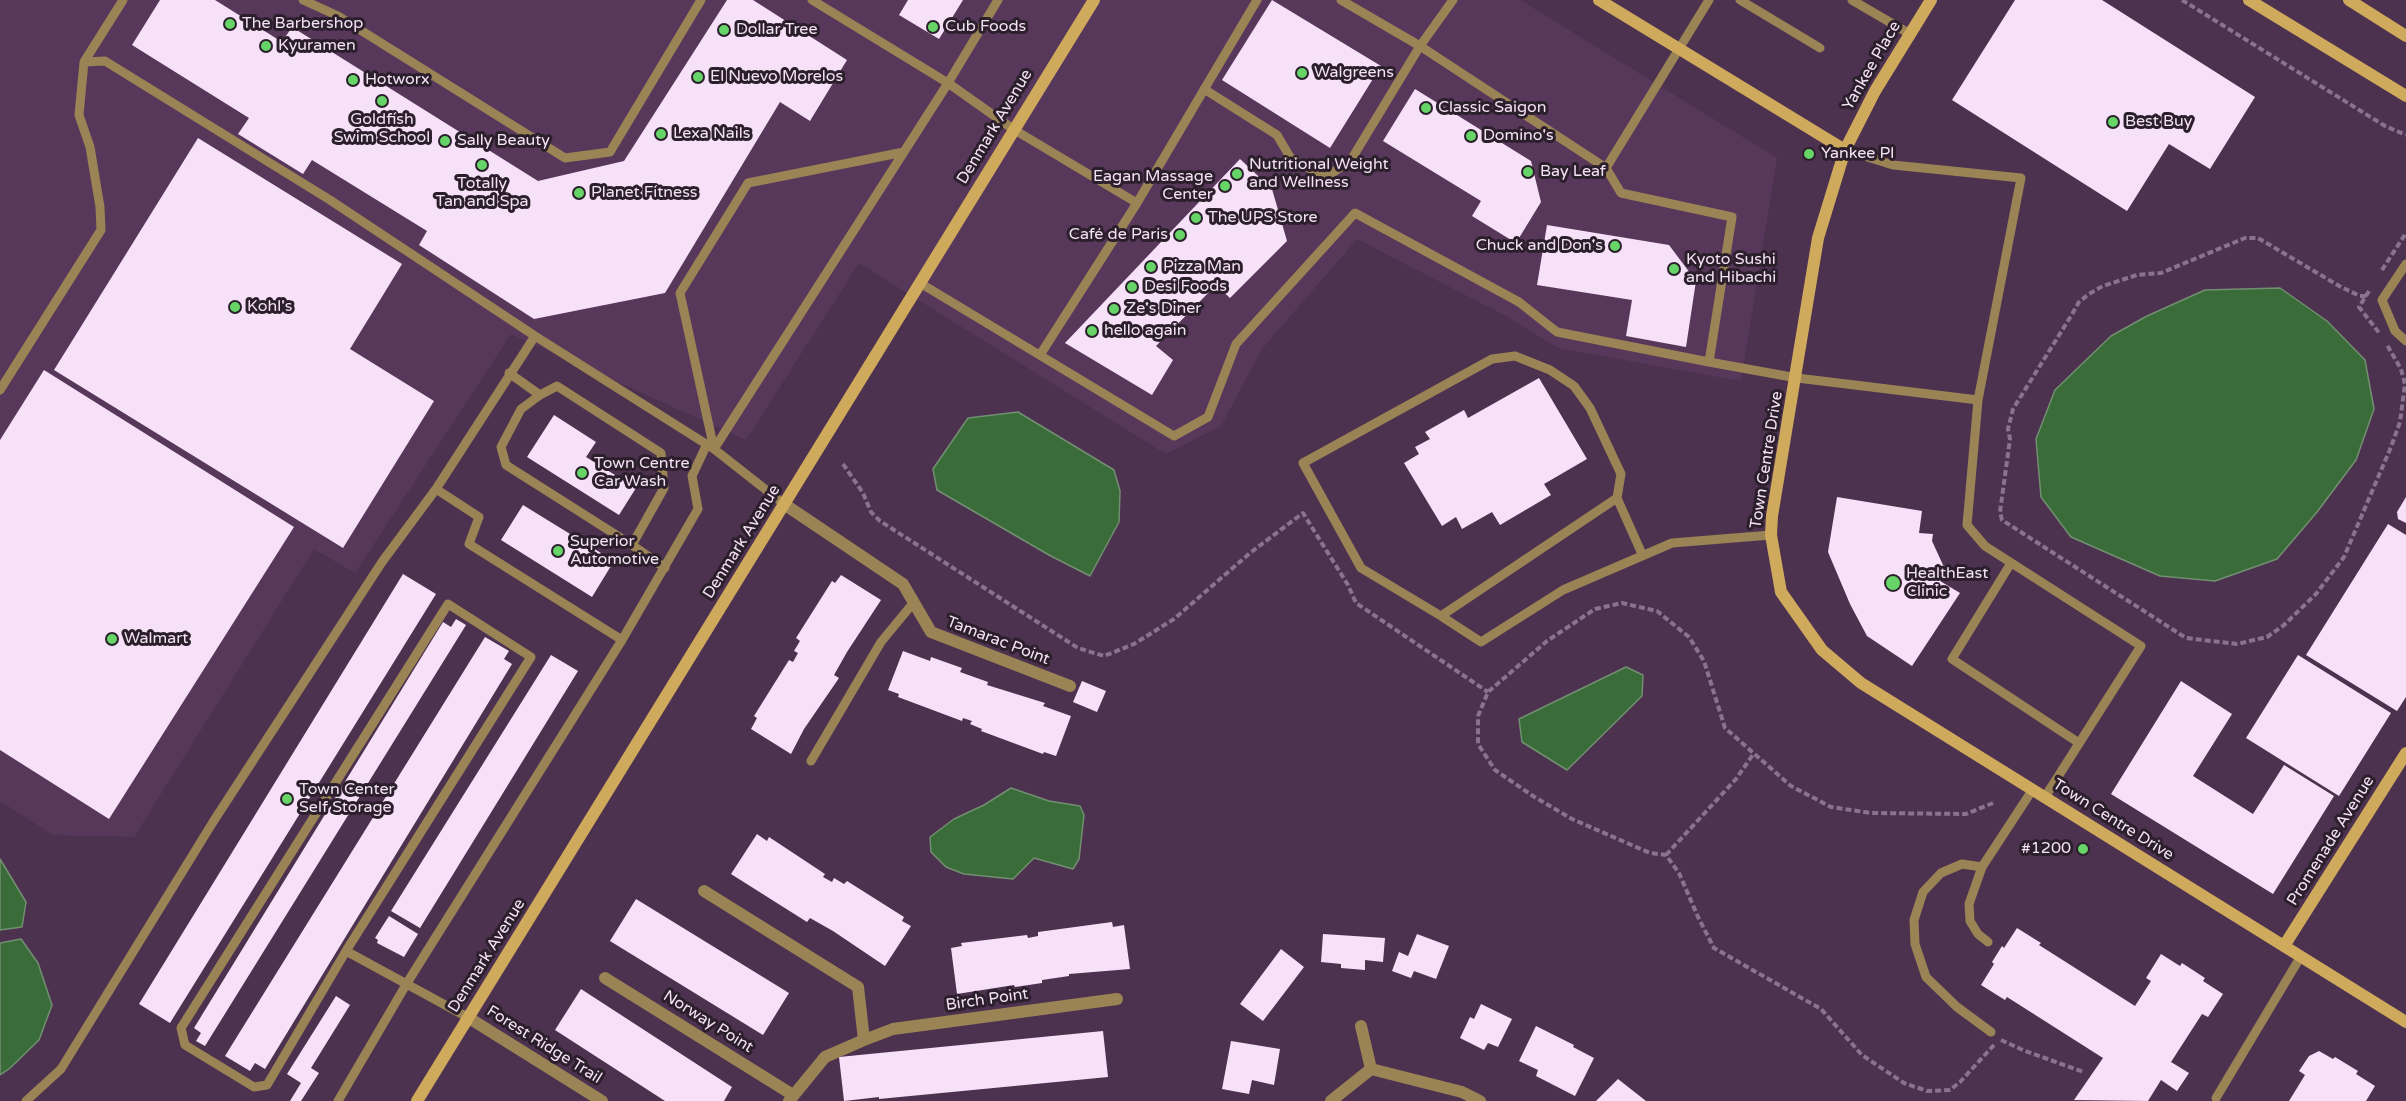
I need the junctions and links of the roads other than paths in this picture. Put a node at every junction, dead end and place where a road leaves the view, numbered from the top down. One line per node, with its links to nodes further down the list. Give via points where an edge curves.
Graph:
1 (123, 0): 22 (lane)
2 (303, 0): 3 (lane, via 338,16 565,158 609,152)
3 (701, 0)
4 (812, 0): 23 (lane)
5 (998, 0): 23 (lane)
6 (1094, 0): 26 (street, Denmark Avenue)
7 (1257, 0): 24 (lane)
8 (1341, 0): 19 (lane)
9 (1453, 0): 19 (lane)
10 (1599, 0): 20 (street)
11 (1708, 0): 20 (lane)
12 (1740, 0): 21 (lane)
13 (1852, 0): 17 (lane)
14 (1931, 0): 17 (street, Yankee Place)
15 (2249, 0): 25 (street)
16 (2349, 0): 18 (street)
17 (1910, 34): 27 (street, Yankee Place)
18 (2406, 36)
19 (1420, 46): 24 (lane, via 1351,160 1325,178 1290,157 1276,135); 29 (lane)
20 (1679, 48): 27 (street); 29 (lane)
21 (1820, 48)
22 (84, 62): 33 (lane, via 105,62 141,82 330,200); 39 (lane, via 79,115 90,147 101,230)
23 (948, 83): 26 (lane); 28 (lane)
24 (1204, 89): 30 (lane)
25 (2406, 96)
26 (1013, 129): 30 (lane); 32 (street, Denmark Avenue)
27 (1845, 150): 38 (street, Town Centre Drive, via 1818,238); 41 (lane, via 1893,165 2021,178)
28 (904, 152): 42 (lane); 42 (lane, via 748,183 680,293)
29 (1606, 168): 36 (lane, via 1621,193 1732,217)
30 (1137, 203): 35 (lane)
31 (2406, 264): 34 (lane, via 2382,300 2396,331)
32 (920, 283): 35 (lane); 45 (street, Denmark Avenue)
33 (535, 336): 37 (lane); 42 (lane)
34 (2406, 341)
35 (1040, 355): 36 (lane, via 1174,436 1208,417 1236,344 1355,213 1519,302 1557,332)
36 (1708, 362): 38 (lane)
37 (509, 373): 40 (lane); 43 (lane)
38 (1797, 378): 41 (lane); 46 (street, Town Centre Drive)
39 (0, 390)
40 (540, 395): 47 (lane, via 521,409 501,447 506,465); 47 (lane, via 557,386 661,453 664,488)
41 (1978, 400): 49 (lane, via 1967,525 1985,546)
42 (710, 446): 45 (lane); 50 (lane, via 692,476 698,509)
43 (436, 489): 53 (lane, via 479,517 469,544); 77 (lane, via 382,562 219,812 61,1069)
44 (1617, 498): 48 (lane); 52 (lane); 52 (lane, via 1621,474 1590,408 1574,386 1550,370 1515,356 1491,359 1303,463 1361,567)
45 (784, 504): 51 (street, Tamarac Point, via 903,584); 69 (street, Denmark Avenue)
46 (1771, 535): 48 (lane, via 1672,543); 58 (street, Town Centre Drive, via 1781,592 1822,650 1861,683)
47 (632, 545): 50 (lane)
48 (1642, 554): 52 (lane, via 1563,590 1481,642)
49 (2011, 563): 55 (lane, via 1952,659); 55 (lane, via 2141,646)
50 (665, 568): 53 (lane)
51 (914, 602): 54 (street, Tamarac Point, via 931,632); 57 (lane, via 881,642)
52 (1442, 616)
53 (622, 640): 67 (lane)
54 (1070, 687)
55 (2079, 743): 59 (lane)
56 (2406, 753): 63 (street, Promenade Avenue)
57 (811, 761)
58 (2033, 789): 59 (street, Town Centre Drive); 60 (lane)
59 (2044, 797): 63 (street, Town Centre Drive)
60 (1982, 867): 62 (lane, via 1969,904 1970,921); 72 (lane, via 1962,864 1941,873 1923,892 1914,928 1926,977)
61 (704, 891): 73 (street, via 858,987)
62 (1988, 942)
63 (2284, 946): 65 (street, Town Centre Drive)
64 (346, 951): 64 (lane, via 267,1084 254,1087 185,1045 181,1028 448,604 531,657); 67 (lane)
65 (2301, 956): 70 (street, Town Centre Drive); 76 (lane)
66 (606, 978): 75 (street, Norway Point)
67 (407, 983): 69 (lane); 78 (lane)
68 (1117, 999): 73 (street, Birch Point, via 893,1029)
69 (469, 1017): 79 (street, Denmark Avenue); 80 (street, Forest Ridge Trail)
70 (2406, 1022)
71 (1361, 1026): 74 (street)
72 (1991, 1032)
73 (864, 1040): 75 (street, Birch Point, via 825,1057)
74 (1371, 1069): 81 (street); 82 (street, via 1462,1092)
75 (791, 1098)
76 (2216, 1098)
77 (26, 1101)
78 (338, 1101)
79 (417, 1101)
80 (602, 1101)
81 (1331, 1101)
82 (1480, 1101)

